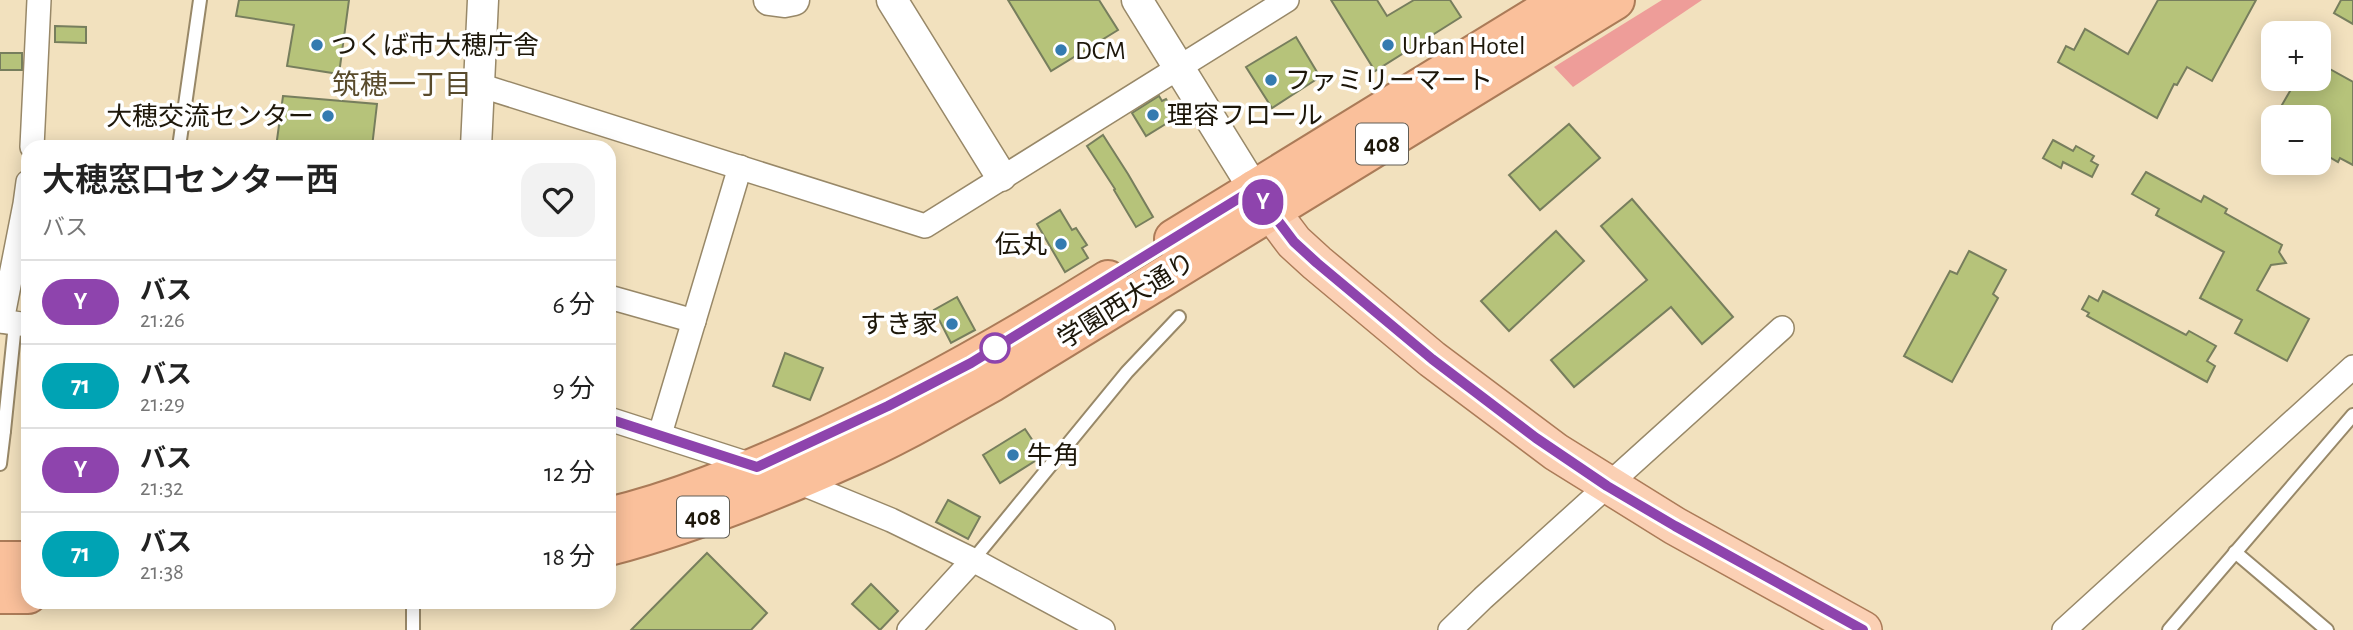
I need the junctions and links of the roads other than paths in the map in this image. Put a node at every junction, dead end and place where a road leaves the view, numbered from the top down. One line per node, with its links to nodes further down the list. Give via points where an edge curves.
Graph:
1 (39, 0): 13 (street)
2 (200, 0): 14 (lane)
3 (483, 0): 12 (street)
4 (769, 0): 5 (street)
5 (794, 0)
6 (892, 0): 17 (street)
7 (1137, 0): 11 (street)
8 (1287, 0): 11 (street)
9 (1563, 0): 18 (highway, 学園西大通り / 408)
10 (1615, 0): 18 (highway, 学園西大通り / 408)
11 (1178, 67): 17 (street); 18 (street)
12 (479, 85): 15 (street); 16 (street)
13 (32, 140)
14 (180, 140)
15 (476, 140)
16 (740, 167): 17 (street, via 925,226); 22 (street)
17 (1002, 176)
18 (1262, 201): 31 (highway, 学園西大通り / 408, via 971,363); 32 (highway, 学園西大通り / 408, via 992,382 872,447); 33 (main road, via 1294,242 1432,359)
19 (21, 244): 23 (street)
20 (616, 299): 22 (street)
21 (1179, 317): 37 (lane, via 1127,372)
22 (694, 321): 29 (street)
23 (11, 323): 28 (lane)
24 (1782, 328): 33 (street)
25 (2353, 367): 48 (street)
26 (2353, 415): 36 (lane)
27 (616, 421): 29 (street)
28 (2, 430): 30 (lane)
29 (660, 434): 31 (street)
30 (0, 464)
31 (757, 467): 32 (street); 34 (highway, 学園西大通り / 408)
32 (794, 480): 35 (highway, 学園西大通り / 408, via 714,513); 37 (street)
33 (1607, 486): 46 (street); 47 (main road)
34 (616, 515)
35 (616, 544)
36 (2235, 552): 49 (lane); 50 (lane)
37 (973, 560): 44 (street); 45 (street)
38 (0, 561): 39 (highway)
39 (21, 561)
40 (0, 594): 41 (highway)
41 (21, 594)
42 (413, 609): 43 (lane)
43 (413, 630)
44 (909, 630)
45 (1103, 630)
46 (1450, 630)
47 (1863, 630)
48 (2064, 630)
49 (2169, 630)
50 (2327, 630)

